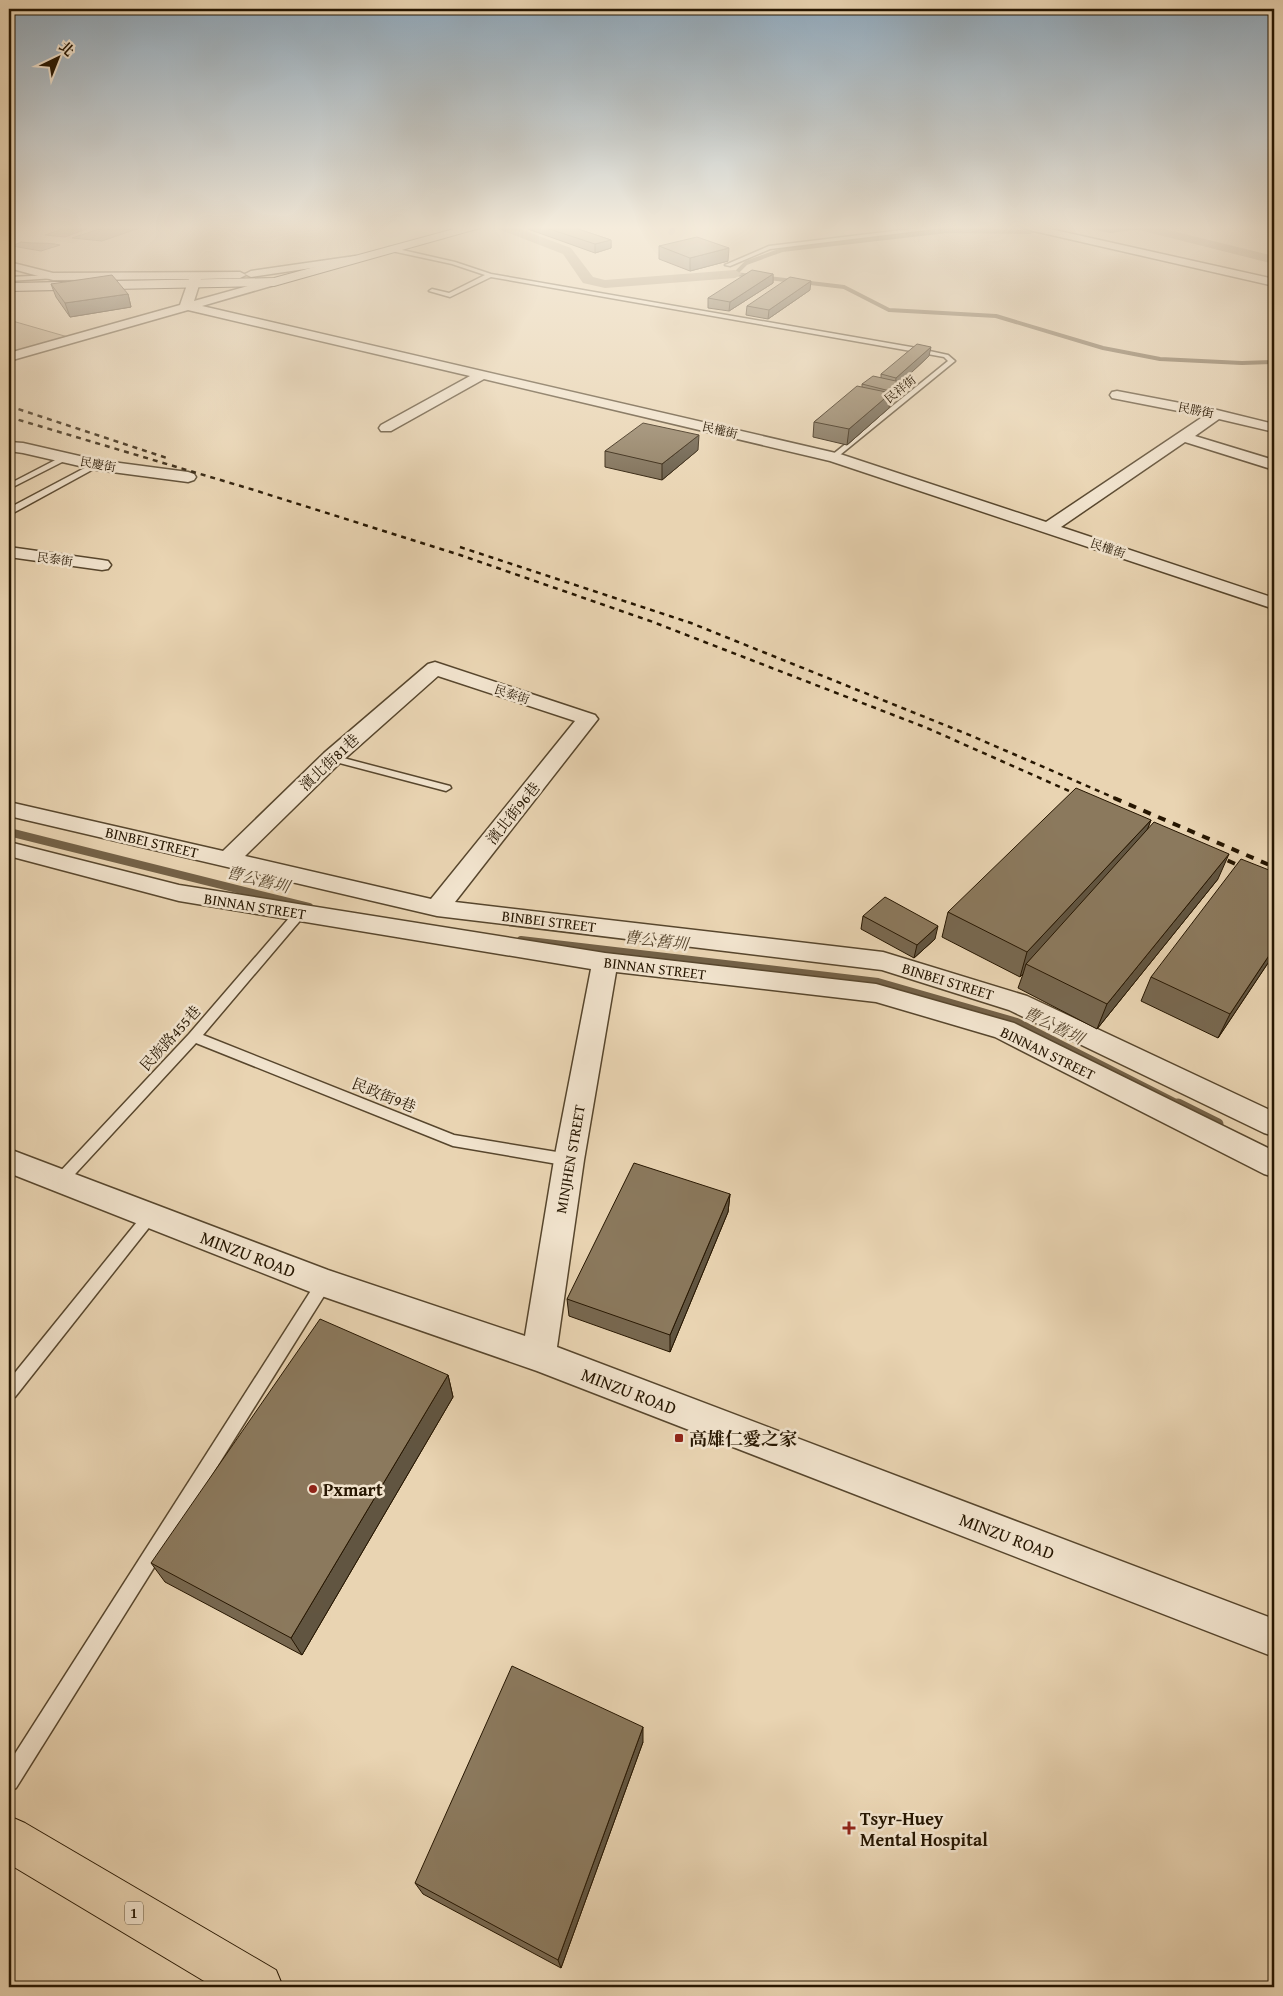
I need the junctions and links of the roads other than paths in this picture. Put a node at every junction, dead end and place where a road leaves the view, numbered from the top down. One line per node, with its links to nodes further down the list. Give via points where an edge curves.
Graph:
1 (140, 319): 4 (street)
2 (242, 319): 5 (street, 民權街)
3 (741, 319): 12 (lane, 民祥街, via 911,349 946,356 952,361)
4 (9, 357)
5 (482, 375): 8 (street); 12 (street, 民權街)
6 (1117, 395): 7 (street, 民勝街)
7 (1217, 414): 9 (street, 民勝街); 10 (street)
8 (386, 428)
9 (1274, 428)
10 (1183, 437): 15 (street); 19 (street)
11 (9, 447): 13 (street, 民慶街)
12 (835, 457): 19 (street, 民權街)
13 (66, 458): 14 (street, 民慶街); 17 (lane)
14 (97, 465): 16 (street, 民慶街); 18 (lane)
15 (1274, 465)
16 (188, 478)
17 (9, 487)
18 (12, 510)
19 (1049, 528): 22 (street, 民權街)
20 (9, 552): 21 (street, 民泰街)
21 (102, 565)
22 (1274, 604)
23 (435, 668): 24 (street, 民泰街); 25 (street, 濱北街81巷)
24 (588, 719): 30 (street, 濱北街96巷)
25 (332, 758): 26 (lane); 29 (street, 濱北街81巷)
26 (446, 788)
27 (9, 809): 28 (street, BINBEI STREET)
28 (30, 842): 29 (street, BINBEI STREET); 31 (street, BINNAN STREET, via 179,893)
29 (227, 860): 30 (street, BINBEI STREET)
30 (437, 908): 34 (street, BINBEI STREET, via 883,961 1018,1003)
31 (300, 913): 32 (street, BINNAN STREET); 33 (lane, 民族路455巷)
32 (605, 962): 35 (street, MINJHEN STREET); 37 (street, BINNAN STREET, via 876,993 1004,1030)
33 (194, 1038): 35 (lane, 民政街9巷, via 453,1140); 38 (lane, 民族路455巷)
34 (1274, 1125)
35 (569, 1160): 41 (street, MINJHEN STREET)
36 (9, 1162): 38 (street, MINZU ROAD)
37 (1274, 1165)
38 (60, 1181): 39 (street, MINZU ROAD)
39 (150, 1216): 40 (street, MINZU ROAD); 42 (lane)
40 (324, 1283): 41 (street, MINZU ROAD); 44 (lane)
41 (539, 1356): 43 (street, MINZU ROAD)
42 (9, 1392)
43 (1274, 1638)
44 (9, 1781)
45 (9, 1839): 46 (main road, 1)
46 (259, 1987)

